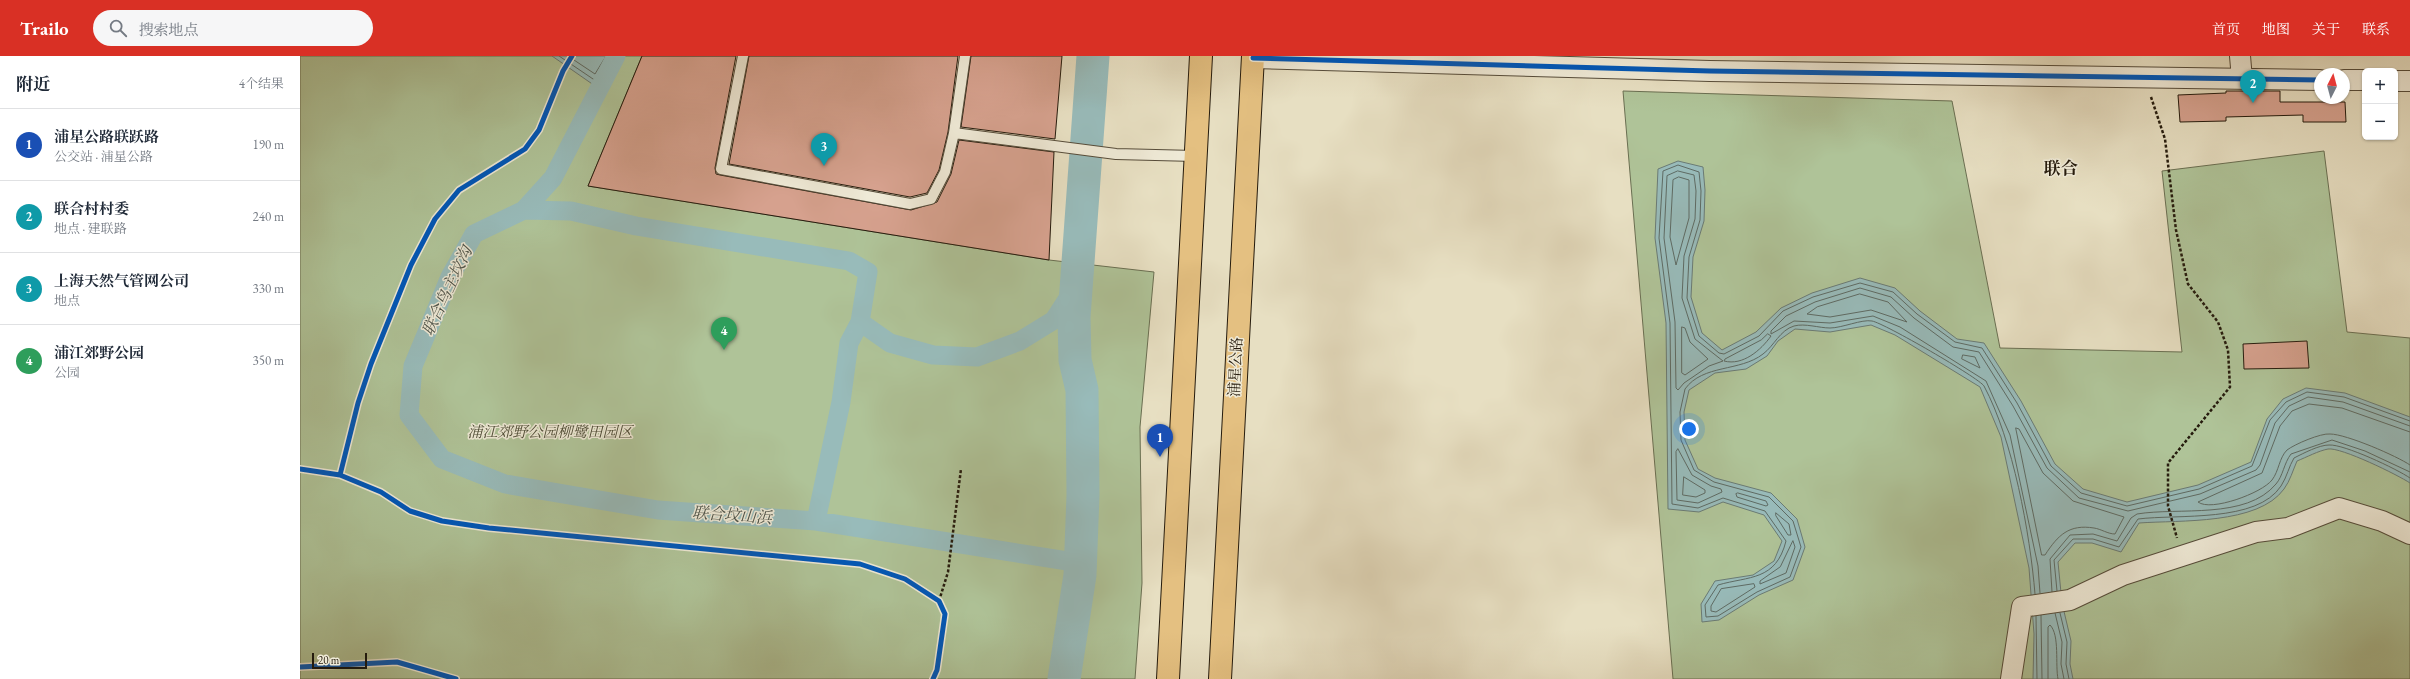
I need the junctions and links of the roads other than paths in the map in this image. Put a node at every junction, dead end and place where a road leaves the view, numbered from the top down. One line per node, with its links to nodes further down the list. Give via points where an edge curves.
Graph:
1 (743, 56): 12 (lane, via 721,169 910,204 931,199 945,172)
2 (965, 56): 12 (lane)
3 (1201, 56): 13 (main road)
4 (2240, 56): 6 (street)
5 (1253, 57): 6 (street, via 1710,71); 16 (main road, 浦星公路)
6 (2242, 78): 7 (street)
7 (2314, 80)
8 (2350, 80): 9 (street)
9 (2362, 80)
10 (2398, 81): 11 (street)
11 (2410, 81)
12 (954, 133): 13 (lane, via 1116,154)
13 (1195, 156): 15 (main road)
14 (2410, 534): 17 (street, via 2382,521 2339,508 2288,528 2256,532 2123,575 2070,600 2022,607)
15 (1168, 679)
16 (1220, 679)
17 (2011, 679)

